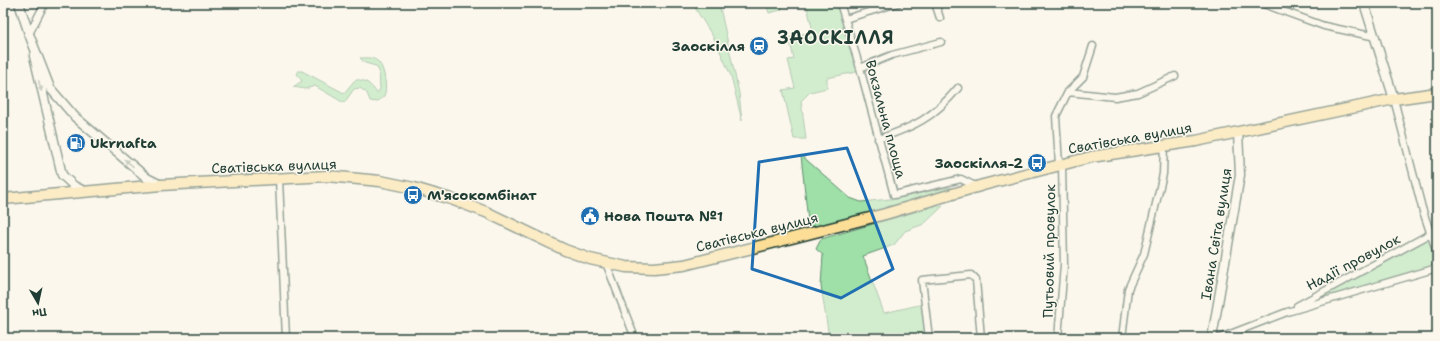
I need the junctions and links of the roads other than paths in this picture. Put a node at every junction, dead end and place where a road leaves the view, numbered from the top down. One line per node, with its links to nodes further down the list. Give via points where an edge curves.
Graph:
1 (19, 3): 10 (street)
2 (45, 3): 10 (street)
3 (840, 3): 9 (street, Вокзальна площа)
4 (898, 3): 9 (street)
5 (935, 3): 8 (street)
6 (1262, 3): 11 (street, via 1324,26)
7 (1364, 3): 11 (street)
8 (940, 18)
9 (845, 19): 14 (street, Вокзальна площа)
10 (29, 34): 25 (street, one-way to 10, via 147,178 63,104 50,88); 27 (street, one-way to 27, via 62,175)
11 (1376, 37): 19 (street)
12 (941, 42): 14 (street)
13 (1092, 46): 17 (street, Путьовий провулок, via 1083,77)
14 (860, 68): 21 (street, Вокзальна площа)
15 (1175, 76): 17 (street, via 1138,93 1115,97)
16 (958, 88): 21 (street, via 943,106 910,128)
17 (1068, 92): 23 (street, Путьовий провулок, via 1056,116)
18 (1437, 93): 19 (main road, Сватівська вулиця)
19 (1394, 99): 20 (main road, Сватівська вулиця); 29 (street)
20 (1238, 133): 22 (main road, Сватівська вулиця); 40 (street, Івана Світа вулиця, via 1240,175)
21 (878, 139): 26 (street, Вокзальна площа, via 894,195 961,179)
22 (1164, 146): 23 (main road, Сватівська вулиця, via 1091,157); 39 (street, via 1163,174 1144,254 1128,289)
23 (1061, 165): 26 (main road, Сватівська вулиця); 38 (street, Путьовий провулок, via 1064,265)
24 (279, 179): 25 (main road, Сватівська вулиця); 31 (main road, Сватівська вулиця, via 328,176 380,181 414,188 486,212 565,250); 34 (street)
25 (161, 185): 27 (main road, Сватівська вулиця)
26 (977, 187): 31 (main road, Сватівська вулиця, via 885,214 684,265 654,268)
27 (84, 191): 28 (main road, Сватівська вулиця)
28 (3, 199)
29 (1430, 234): 30 (street); 33 (street, Надії провулок)
30 (1437, 253)
31 (606, 263): 35 (street)
32 (1437, 268): 33 (street, Надії провулок)
33 (1287, 312): 41 (street, Надії провулок)
34 (286, 338)
35 (635, 338)
36 (929, 338): 37 (street, via 922,280 971,275 976,280)
37 (981, 338)
38 (1058, 338)
39 (1122, 338)
40 (1212, 338)
41 (1220, 338)

